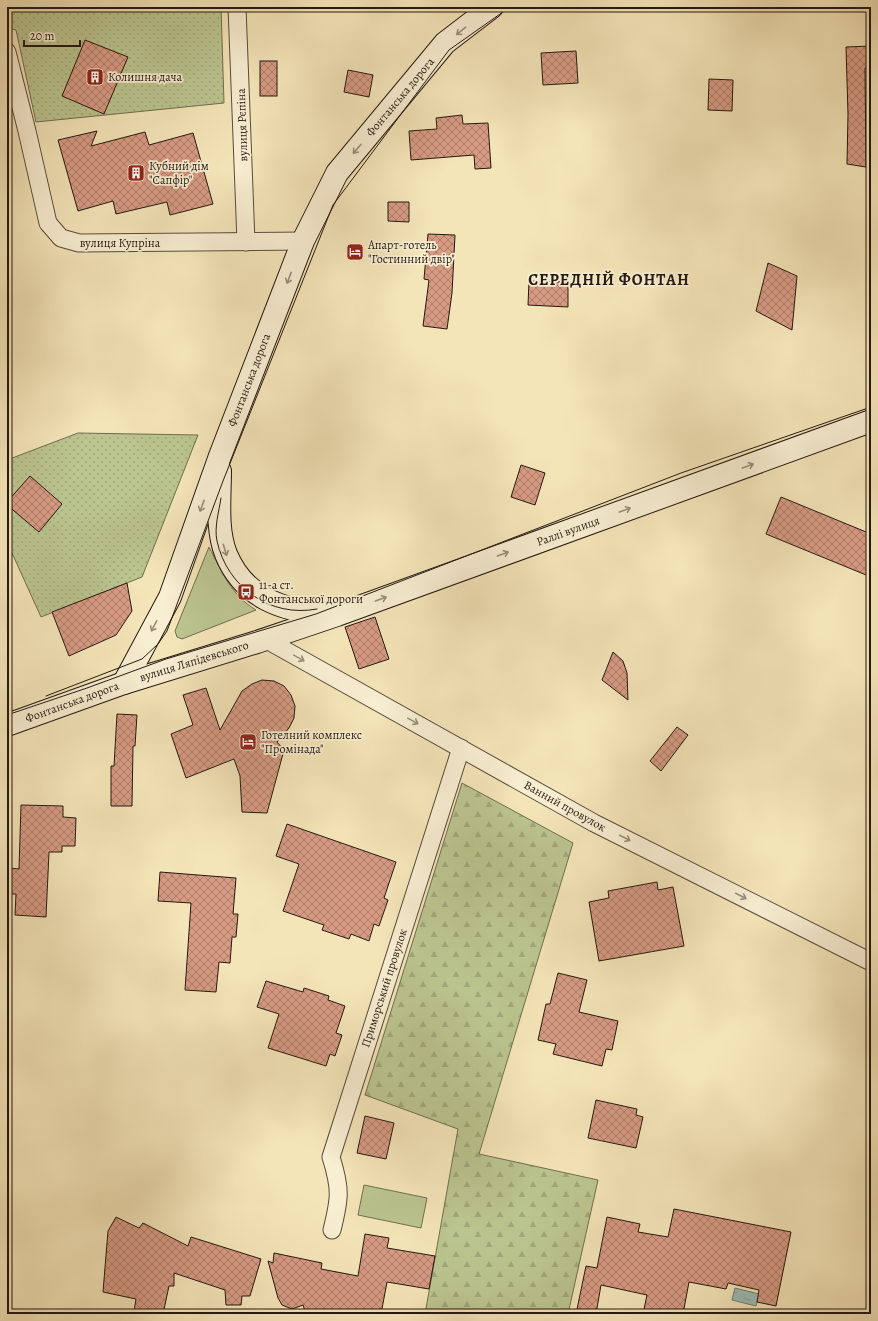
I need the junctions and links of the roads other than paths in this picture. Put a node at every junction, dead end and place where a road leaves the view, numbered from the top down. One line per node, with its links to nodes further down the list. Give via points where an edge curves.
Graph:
1 (237, 7): 5 (street, вулиця Рєпіна)
2 (492, 7): 4 (main road, Фонтанська дорога, one-way to 4, via 445,43 337,174)
3 (7, 52): 5 (street, вулиця Купріна, via 48,223 61,238 79,243)
4 (303, 241): 5 (street, вулиця Купріна); 7 (main road, Фонтанська дорога, one-way to 7)
5 (246, 242)
6 (871, 421): 8 (main road, Раллі вулиця, one-way to 6)
7 (220, 456): 8 (main road, one-way to 8, via 220,527 226,553 248,588 283,608); 10 (main road, Фонтанська дорога, one-way to 10, via 170,597)
8 (337, 615): 9 (main road, Раллі вулиця)
9 (265, 639): 10 (main road, вулиця Ляпідевського); 12 (street, Ванний провулок, one-way to 12)
10 (124, 683): 11 (main road, Фонтанська дорога)
11 (7, 725)
12 (461, 748): 13 (street, Ванний провулок, one-way to 13, via 594,823); 14 (street, Приморський провулок, via 331,1157 337,1176 339,1199)
13 (871, 962)
14 (332, 1230)

